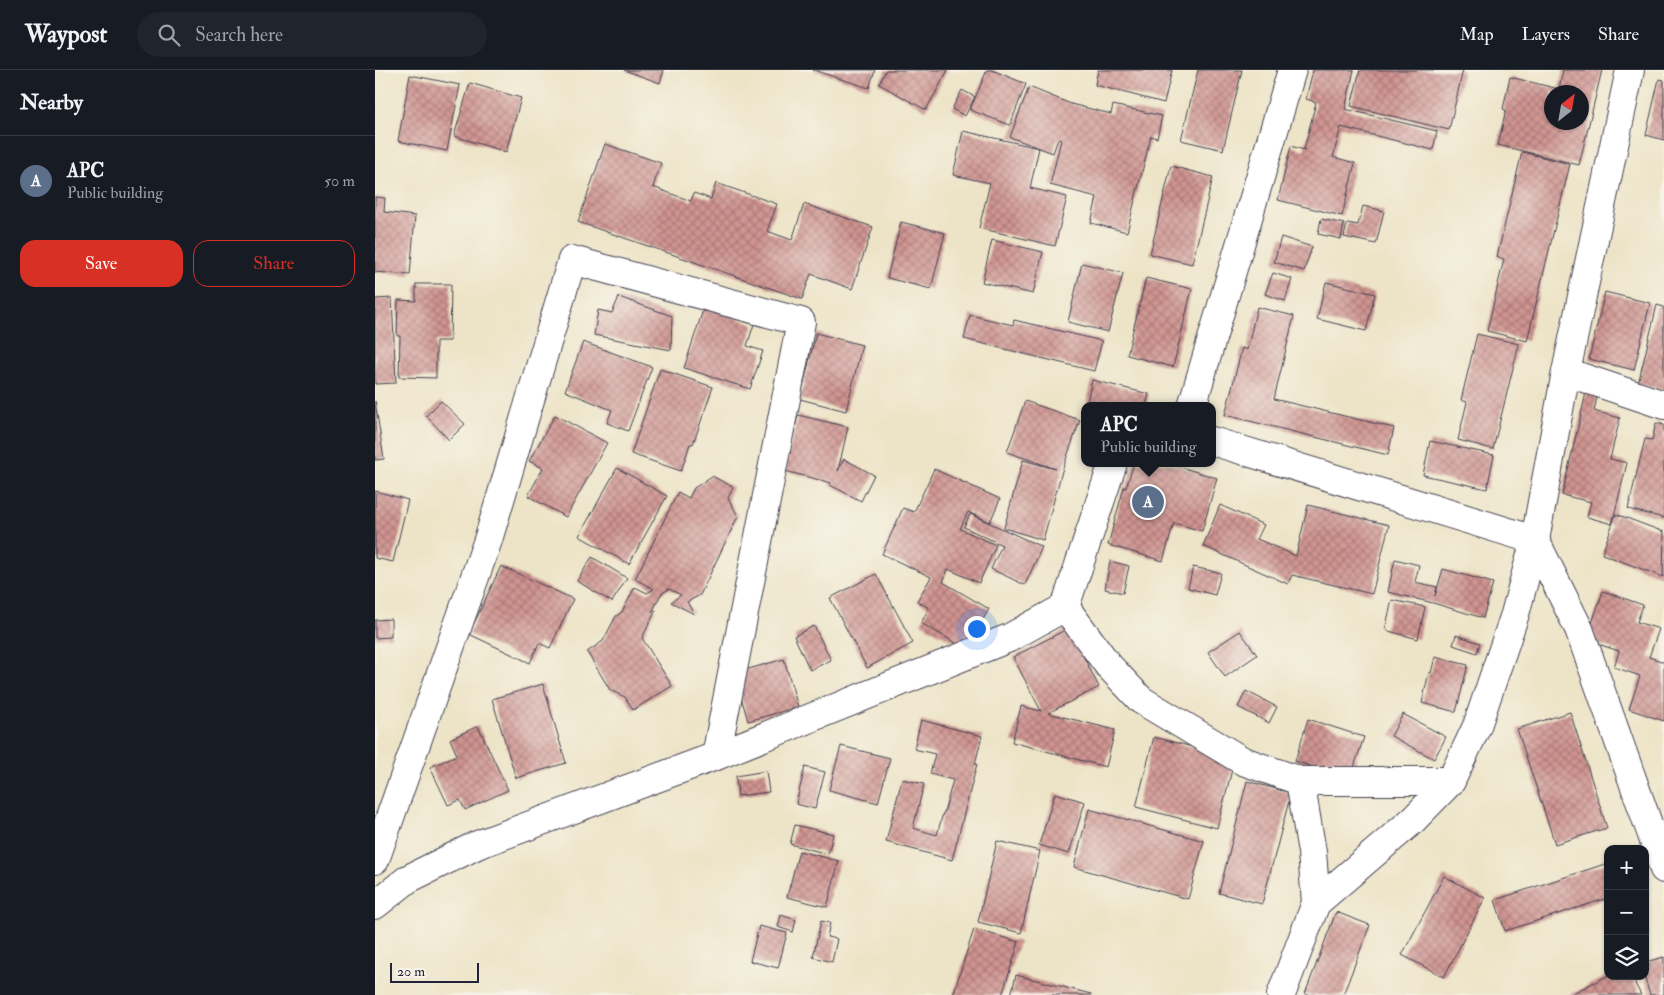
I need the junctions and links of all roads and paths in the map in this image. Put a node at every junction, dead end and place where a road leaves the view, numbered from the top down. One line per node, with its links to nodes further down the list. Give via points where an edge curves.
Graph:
1 (1292, 70): 4 (street)
2 (1629, 70): 3 (street)
3 (1566, 372): 5 (street); 8 (street)
4 (1193, 402)
5 (1664, 405)
6 (1216, 442): 8 (street)
7 (1112, 467): 9 (street)
8 (1535, 540): 12 (street, via 1515,614 1477,726); 14 (street, via 1579,629)
9 (1065, 607): 10 (street, via 1009,638); 11 (street, via 1108,665 1141,700 1243,761)
10 (716, 756): 13 (street, via 801,322 572,260 488,540); 16 (street, via 477,845 408,879)
11 (1300, 781): 12 (street); 15 (street, via 1312,852)
12 (1451, 781): 15 (street, via 1413,820)
13 (375, 860)
14 (1664, 869)
15 (1316, 903): 17 (street)
16 (375, 905)
17 (1281, 995)

